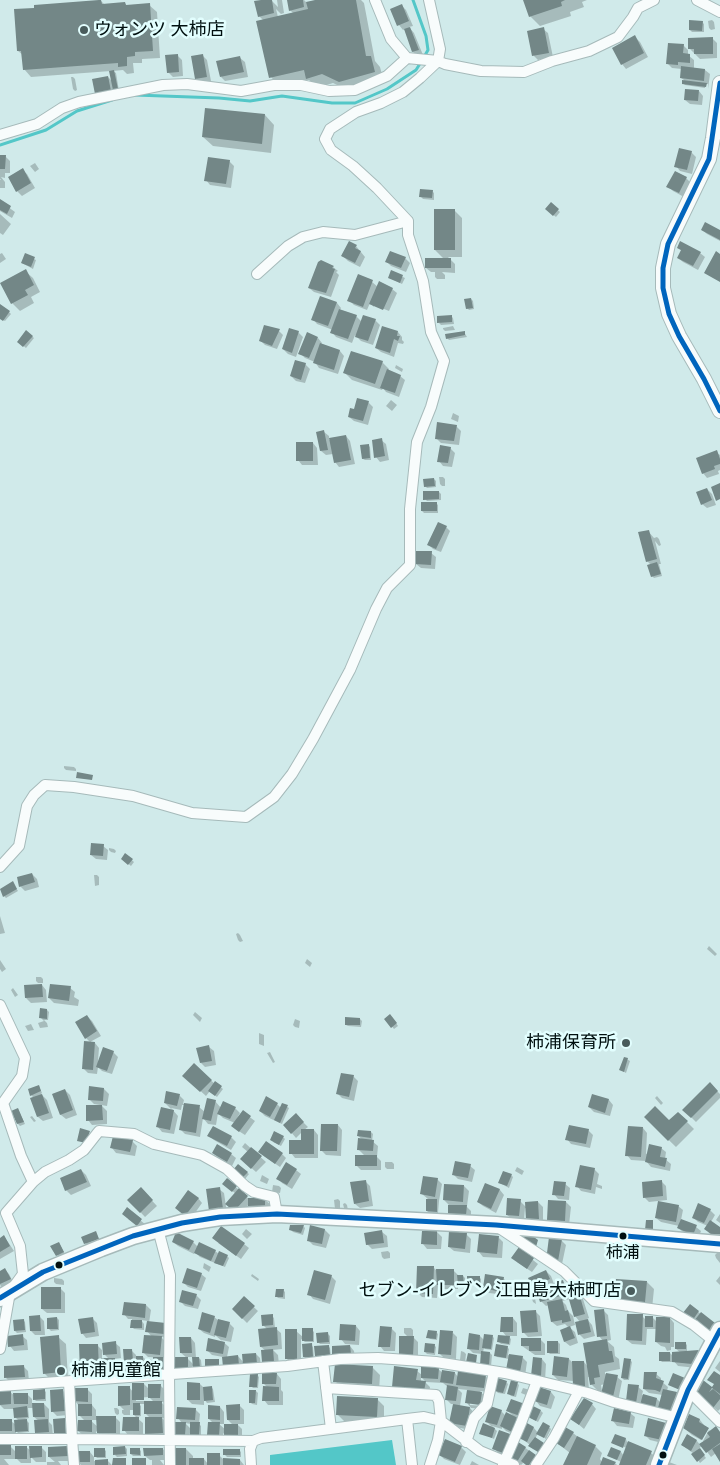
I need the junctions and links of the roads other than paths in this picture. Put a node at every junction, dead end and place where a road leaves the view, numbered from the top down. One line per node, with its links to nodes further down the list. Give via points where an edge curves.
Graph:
1 (375, 0): 6 (street, via 391,39)
2 (429, 0): 7 (street, via 440,49)
3 (654, 0): 7 (street, via 638,8 618,36 590,52 524,72 481,71)
4 (697, 0): 5 (street)
5 (720, 12)
6 (407, 58): 7 (street); 9 (street, via 387,76 355,90 329,91 301,85 274,85 241,91 188,84 163,85 79,102 36,124)
7 (438, 61): 10 (street, via 403,92 356,112 330,129 325,139 331,150 377,188)
8 (720, 83): 12 (main road, via 714,138 708,159 668,244 663,288 669,314 679,336)
9 (0, 135)
10 (408, 221): 11 (street, via 355,235 323,232 304,237 288,246); 13 (street, via 408,236 423,281 431,332 444,361 417,442 410,509 410,565 387,588 350,670 292,774 274,797 246,817 192,813 132,796 45,785 27,806 19,846)
11 (257, 274)
12 (720, 411)
13 (0, 867)
14 (0, 1005): 15 (street, via 25,1058 22,1076 3,1103 20,1156)
15 (33, 1182): 16 (street, via 84,1150 99,1131 134,1134 154,1144 202,1155 227,1169 254,1192 274,1197); 20 (street, via 6,1213 20,1246 23,1274)
16 (277, 1214): 17 (main road); 18 (main road, via 220,1217)
17 (496, 1225): 19 (main road); 21 (street, via 564,1271 594,1301 672,1312)
18 (158, 1229): 20 (main road, via 74,1258); 25 (street, via 170,1275)
19 (720, 1244)
20 (5, 1295): 22 (street)
21 (717, 1336): 30 (main road)
22 (0, 1349)
23 (323, 1362): 24 (street, via 378,1358 436,1362); 25 (street); 29 (street)
24 (494, 1372): 26 (street); 41 (street, via 487,1404 474,1418)
25 (169, 1374): 27 (street); 39 (street)
26 (537, 1381): 31 (street); 42 (street)
27 (69, 1382): 28 (street); 38 (street)
28 (0, 1386)
29 (326, 1388): 34 (street, via 436,1395); 36 (street)
30 (688, 1390): 32 (main road); 35 (street)
31 (579, 1391): 32 (street); 48 (street)
32 (678, 1418): 49 (main road)
33 (407, 1419): 34 (street); 36 (street); 46 (street)
34 (441, 1421): 41 (street); 47 (street)
35 (720, 1422)
36 (331, 1429): 40 (street)
37 (0, 1439): 38 (street)
38 (72, 1439): 39 (street); 43 (street)
39 (169, 1441): 40 (street); 44 (street)
40 (252, 1441): 45 (street)
41 (466, 1442): 42 (street)
42 (507, 1464)
43 (74, 1465)
44 (170, 1465)
45 (251, 1465)
46 (412, 1465)
47 (430, 1465)
48 (536, 1465)
49 (659, 1465)

